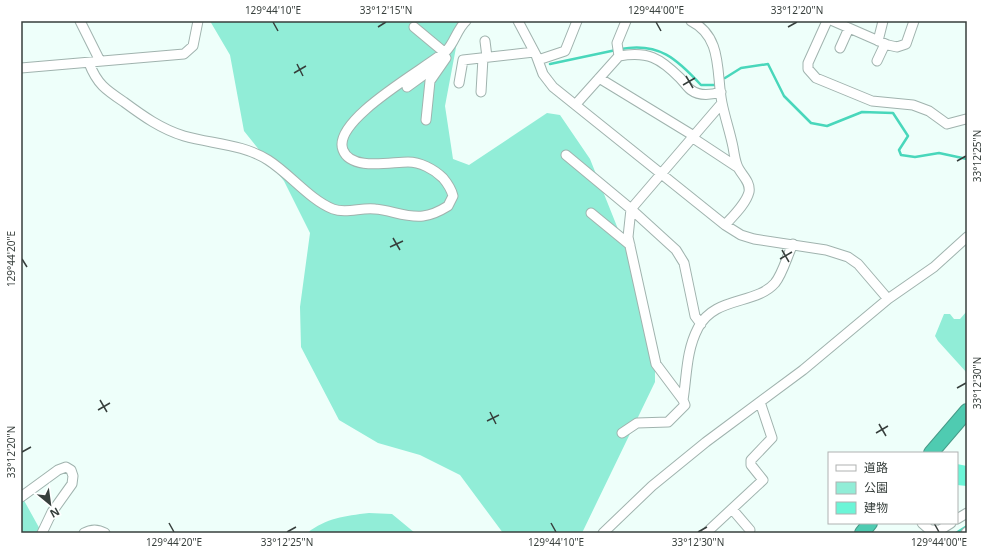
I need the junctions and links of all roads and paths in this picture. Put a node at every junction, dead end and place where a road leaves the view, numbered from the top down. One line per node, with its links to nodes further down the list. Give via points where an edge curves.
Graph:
1 (80, 21): 21 (street)
2 (198, 21): 21 (street, via 193,46 184,54)
3 (466, 21): 17 (street, via 459,28)
4 (518, 21): 18 (street)
5 (577, 21): 18 (street, via 565,51)
6 (626, 21): 19 (street, via 617,44)
7 (691, 21): 29 (street, via 707,33 713,43)
8 (827, 21): 32 (street, via 808,63 808,69 816,78 872,101 913,106 929,111 946,124)
9 (833, 21): 13 (street)
10 (883, 21): 15 (street)
11 (914, 21): 15 (street, via 906,44 897,47)
12 (414, 27): 17 (street)
13 (849, 28): 15 (street); 16 (street)
14 (485, 41): 20 (street)
15 (882, 43): 22 (street)
16 (840, 48)
17 (446, 53): 23 (street, via 360,114 344,133 340,144 350,160 360,163 409,162 437,172 449,185 452,196 448,206 424,216 411,216 374,208 341,211 333,209 314,198 268,160 243,148 184,136 156,124 103,87 94,76); 27 (street); 33 (street, via 430,81)
18 (536, 56): 20 (street); 31 (street, via 543,74 553,87)
19 (619, 56): 25 (street); 29 (street, via 638,54 651,57 667,65 691,90 706,95)
20 (485, 58): 26 (street, via 463,60); 28 (street)
21 (100, 61): 23 (street)
22 (877, 61)
23 (89, 63): 24 (street)
24 (21, 68)
25 (600, 78): 31 (street); 34 (street)
26 (459, 84)
27 (407, 87)
28 (481, 92)
29 (721, 92): 30 (street)
30 (722, 103): 34 (street); 36 (street)
31 (576, 104): 37 (street)
32 (966, 119)
33 (426, 120)
34 (693, 137): 36 (street); 37 (street)
35 (566, 155): 38 (street)
36 (737, 167): 40 (street, via 747,182 749,192)
37 (662, 173): 38 (street); 40 (street)
38 (631, 209): 43 (street, via 628,237); 45 (street, via 676,250 684,263 695,316)
39 (591, 213): 43 (street)
40 (725, 225): 42 (street, via 741,235 754,239)
41 (967, 238): 44 (street, via 934,267)
42 (793, 244): 44 (street, via 848,257 858,264); 45 (street, via 776,282 762,292 710,313)
43 (630, 245): 46 (street, via 656,364)
44 (888, 299): 47 (street, via 803,370)
45 (701, 324): 46 (street, via 690,347)
46 (683, 400): 49 (street, via 685,406 668,422 637,423)
47 (760, 402): 52 (street, via 772,438 751,460 751,465 763,480); 63 (street, via 652,486)
48 (967, 411): 50 (highway)
49 (622, 433)
50 (932, 452)
51 (21, 497): 60 (street, via 58,470 66,467 71,470 72,484 52,512)
52 (732, 509): 58 (street); 64 (street)
53 (967, 513): 54 (street)
54 (958, 518)
55 (869, 524): 65 (highway)
56 (923, 524): 59 (street, via 930,530)
57 (950, 524): 59 (street)
58 (750, 530)
59 (940, 532)
60 (42, 533)
61 (84, 533): 62 (street, via 89,530)
62 (105, 533)
63 (603, 533)
64 (706, 533)
65 (862, 533)

